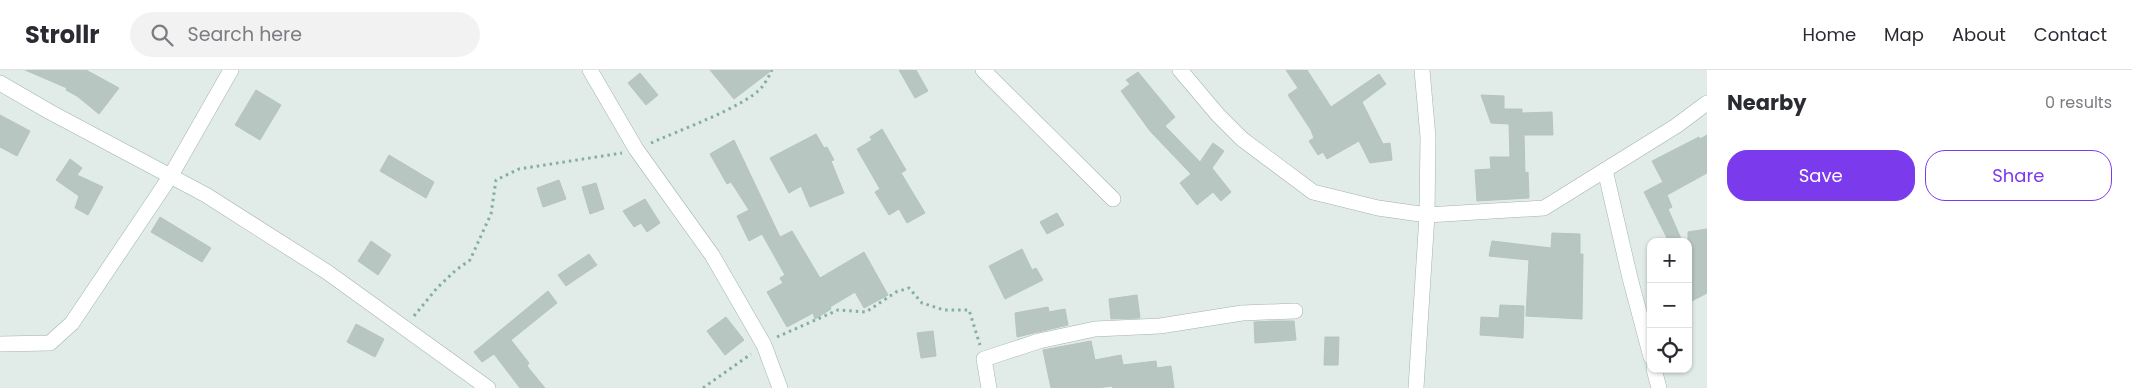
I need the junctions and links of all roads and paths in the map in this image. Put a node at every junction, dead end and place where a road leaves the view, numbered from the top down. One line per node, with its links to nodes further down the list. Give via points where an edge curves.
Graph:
1 (231, 70): 11 (street)
2 (590, 70): 9 (street)
3 (772, 70): 9 (path, via 761,88 742,101 710,118)
4 (983, 70): 12 (street)
5 (1180, 70): 13 (street, via 1242,139 1313,192 1378,208)
6 (1422, 70): 13 (street, via 1428,137)
7 (0, 82): 11 (street)
8 (1707, 103): 10 (street)
9 (636, 148): 15 (path, via 620,154 519,169 496,180 491,214 470,260 437,288); 18 (street, via 712,255)
10 (1605, 170): 13 (street, via 1544,208); 16 (street)
11 (170, 177): 15 (street, via 206,195 328,272); 17 (street, via 72,324 50,343)
12 (1113, 199)
13 (1428, 215): 25 (street)
14 (1295, 311): 19 (street, via 1242,314 1160,326 1095,329 1039,341)
15 (403, 328): 21 (street)
16 (1647, 342)
17 (0, 344)
18 (764, 345): 19 (path, via 838,310 866,312 908,288 922,303 944,310 969,310); 22 (path); 23 (street)
19 (984, 359): 24 (street)
20 (1655, 373): 26 (street)
21 (488, 388)
22 (703, 388)
23 (780, 388)
24 (989, 388)
25 (1416, 388)
26 (1659, 388)

